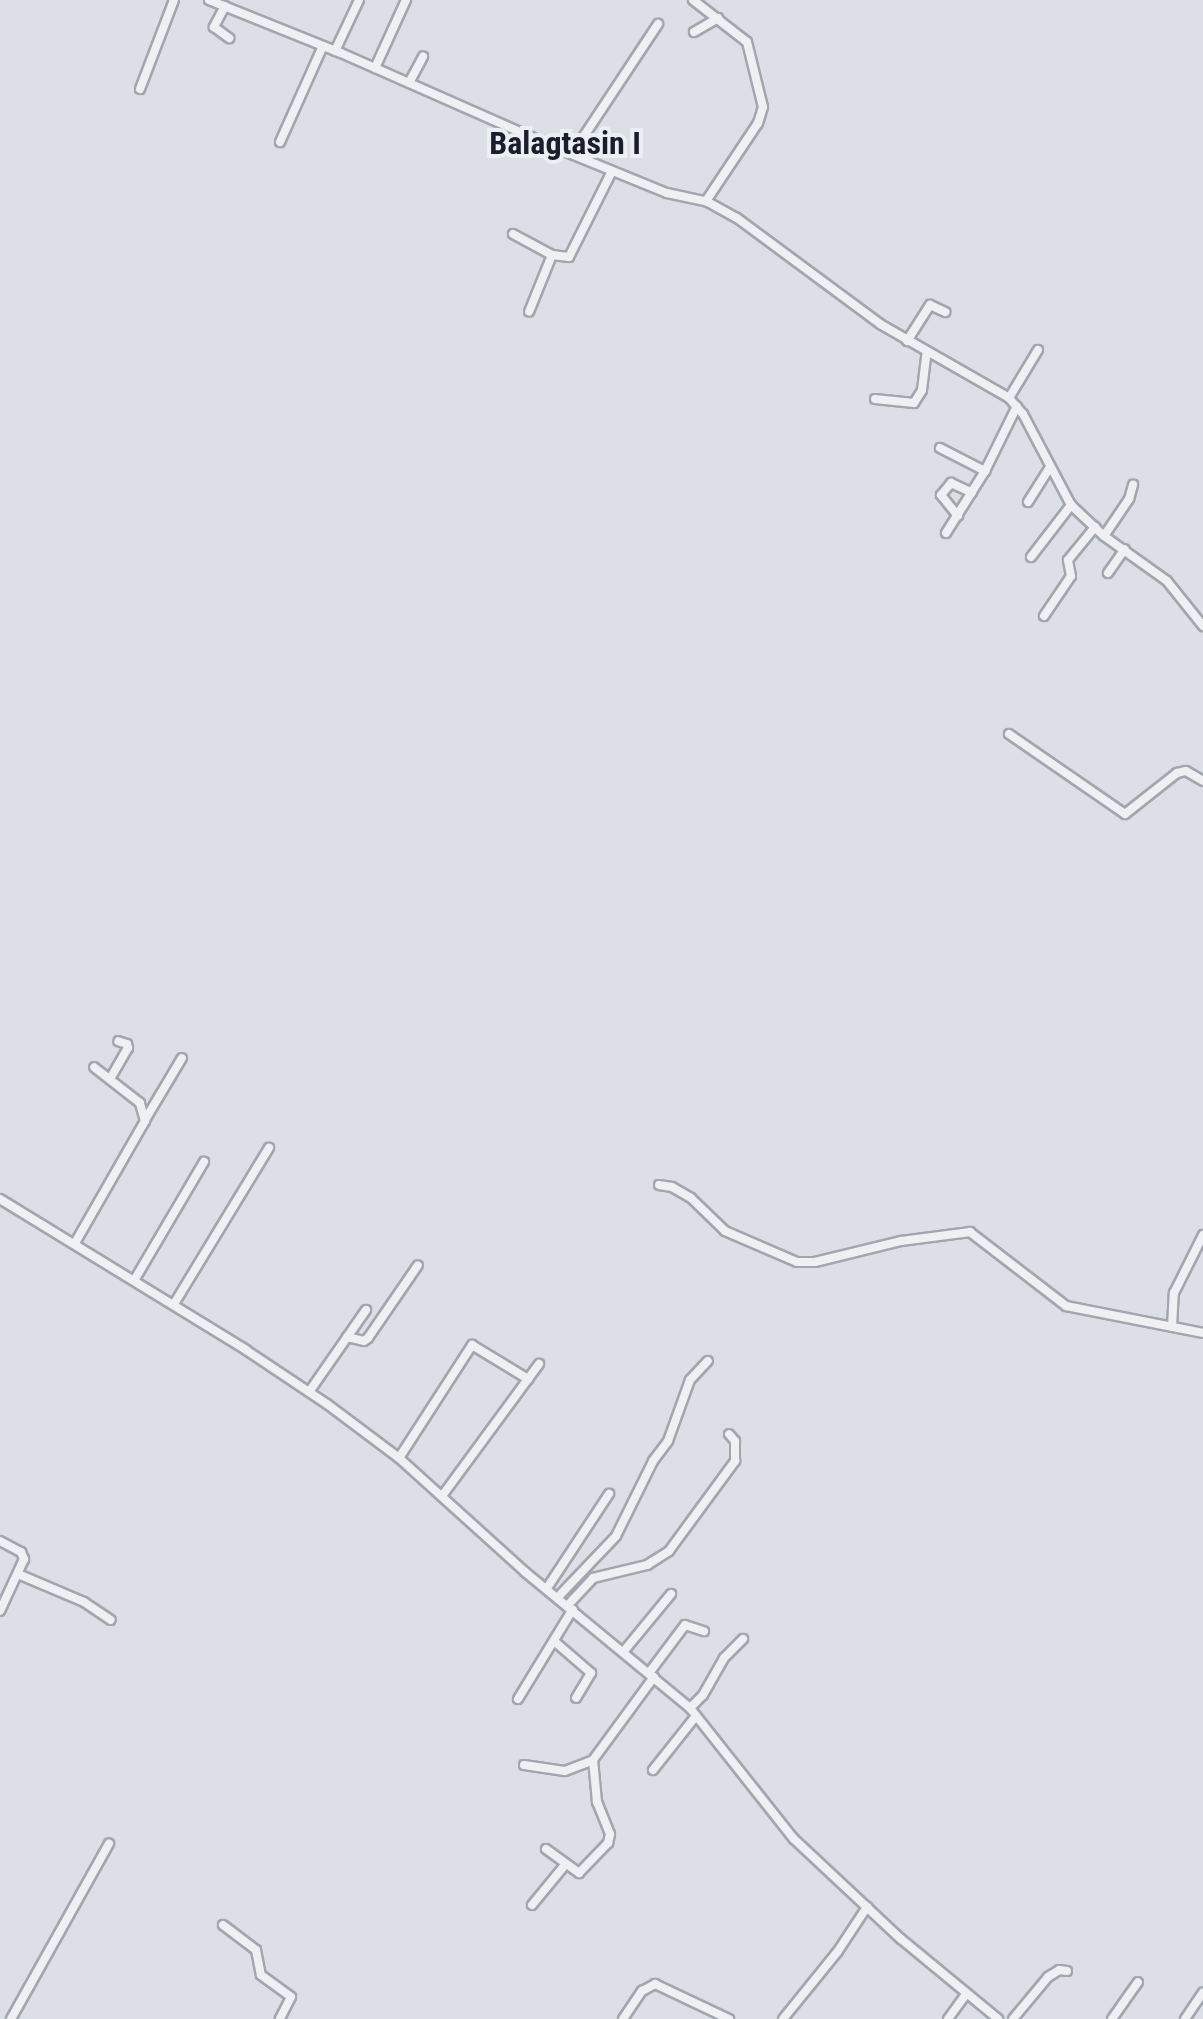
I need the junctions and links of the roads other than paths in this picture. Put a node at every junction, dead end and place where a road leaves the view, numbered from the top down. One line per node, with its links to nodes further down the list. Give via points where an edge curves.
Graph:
1 (174, 0): 16 (street)
2 (209, 0): 6 (street)
3 (359, 0): 12 (street)
4 (406, 0): 14 (street)
5 (693, 0): 7 (street)
6 (225, 6): 10 (street, via 213,24); 11 (street)
7 (718, 18): 9 (street); 20 (street, via 747,42 763,107 758,123)
8 (658, 24): 18 (street)
9 (694, 32)
10 (229, 38)
11 (323, 46): 12 (street); 17 (street)
12 (335, 51): 14 (street)
13 (423, 57): 15 (street)
14 (375, 68): 15 (street)
15 (409, 83): 18 (street)
16 (140, 89)
17 (280, 142)
18 (572, 154): 19 (street)
19 (612, 171): 20 (street, via 667,193); 22 (street, via 569,257)
20 (706, 201): 25 (street)
21 (513, 234): 22 (street)
22 (552, 255): 23 (street)
23 (529, 312)
24 (945, 312): 25 (street, via 930,305)
25 (907, 341): 27 (street)
26 (1038, 350): 28 (street)
27 (927, 352): 28 (street); 29 (street, via 922,390 914,403)
28 (1009, 398): 30 (street)
29 (875, 399)
30 (1017, 406): 32 (street); 33 (street)
31 (940, 448): 33 (street)
32 (1050, 467): 36 (street); 37 (street)
33 (985, 471): 35 (street)
34 (1133, 485): 41 (street)
35 (972, 493): 38 (street); 38 (street, via 951,483 941,495)
36 (1028, 502)
37 (1071, 505): 39 (street); 43 (street)
38 (958, 516): 40 (street)
39 (1095, 527): 41 (street); 45 (street, via 1068,560 1071,576)
40 (946, 533)
41 (1104, 536): 42 (street)
42 (1125, 549): 44 (street); 46 (street, via 1167,581)
43 (1031, 557)
44 (1108, 573)
45 (1044, 616)
46 (1203, 626)
47 (1009, 734): 48 (street, via 1125,814 1177,773 1186,771)
48 (1203, 781)
49 (118, 1041): 52 (street, via 128,1048)
50 (182, 1058): 53 (street)
51 (94, 1067): 52 (street)
52 (110, 1079): 53 (street, via 140,1103)
53 (145, 1121): 59 (street)
54 (269, 1148): 62 (street)
55 (204, 1162): 61 (street)
56 (659, 1185): 64 (street, via 691,1198 725,1231 797,1262 970,1232 1066,1306)
57 (0, 1199): 59 (street)
58 (1203, 1235): 64 (street, via 1174,1293)
59 (75, 1243): 61 (street)
60 (418, 1265): 66 (street, via 368,1338)
61 (135, 1279): 62 (street)
62 (174, 1304): 70 (street)
63 (366, 1310): 66 (street)
64 (1172, 1327): 65 (street)
65 (1203, 1333)
66 (347, 1337): 70 (street)
67 (708, 1361): 79 (street, via 690,1380 668,1441 616,1536)
68 (539, 1364): 69 (street)
69 (528, 1379): 72 (street, via 472,1345); 74 (street)
70 (309, 1392): 72 (street)
71 (729, 1434): 80 (street, via 735,1441 735,1461 669,1551 647,1565 593,1578)
72 (399, 1458): 74 (street)
73 (609, 1494): 77 (street)
74 (442, 1496): 77 (street)
75 (0, 1541): 76 (street, via 24,1555)
76 (18, 1574): 81 (street); 82 (street, via 84,1602)
77 (547, 1588): 79 (street)
78 (671, 1594): 86 (street)
79 (558, 1597): 80 (street)
80 (571, 1607): 85 (street); 86 (street)
81 (0, 1611)
82 (111, 1620)
83 (704, 1631): 87 (street, via 685,1625)
84 (743, 1639): 90 (street)
85 (554, 1641): 88 (street, via 591,1673); 89 (street)
86 (624, 1651): 87 (street)
87 (652, 1675): 90 (street); 92 (street)
88 (576, 1698)
89 (518, 1699)
90 (690, 1708): 91 (street)
91 (696, 1716): 94 (street); 99 (street, via 794,1839)
92 (593, 1760): 93 (street, via 565,1771); 97 (street, via 597,1802 611,1838 579,1873)
93 (524, 1765)
94 (653, 1770)
95 (109, 1844): 105 (street)
96 (546, 1849): 97 (street)
97 (565, 1865): 98 (street)
98 (532, 1905)
99 (867, 1907): 104 (street); 109 (street)
100 (223, 1925): 106 (street, via 256,1950 261,1975 291,1997)
101 (1067, 1971): 112 (street, via 1048,1977)
102 (1138, 1982): 113 (street)
103 (1203, 1992): 114 (street)
104 (966, 1994): 110 (street); 111 (street)
105 (11, 2019)
106 (280, 2019)
107 (623, 2019): 108 (street, via 642,1991 655,1984)
108 (729, 2019)
109 (783, 2019)
110 (948, 2019)
111 (998, 2019)
112 (1013, 2019)
113 (1112, 2019)
114 (1185, 2019)

